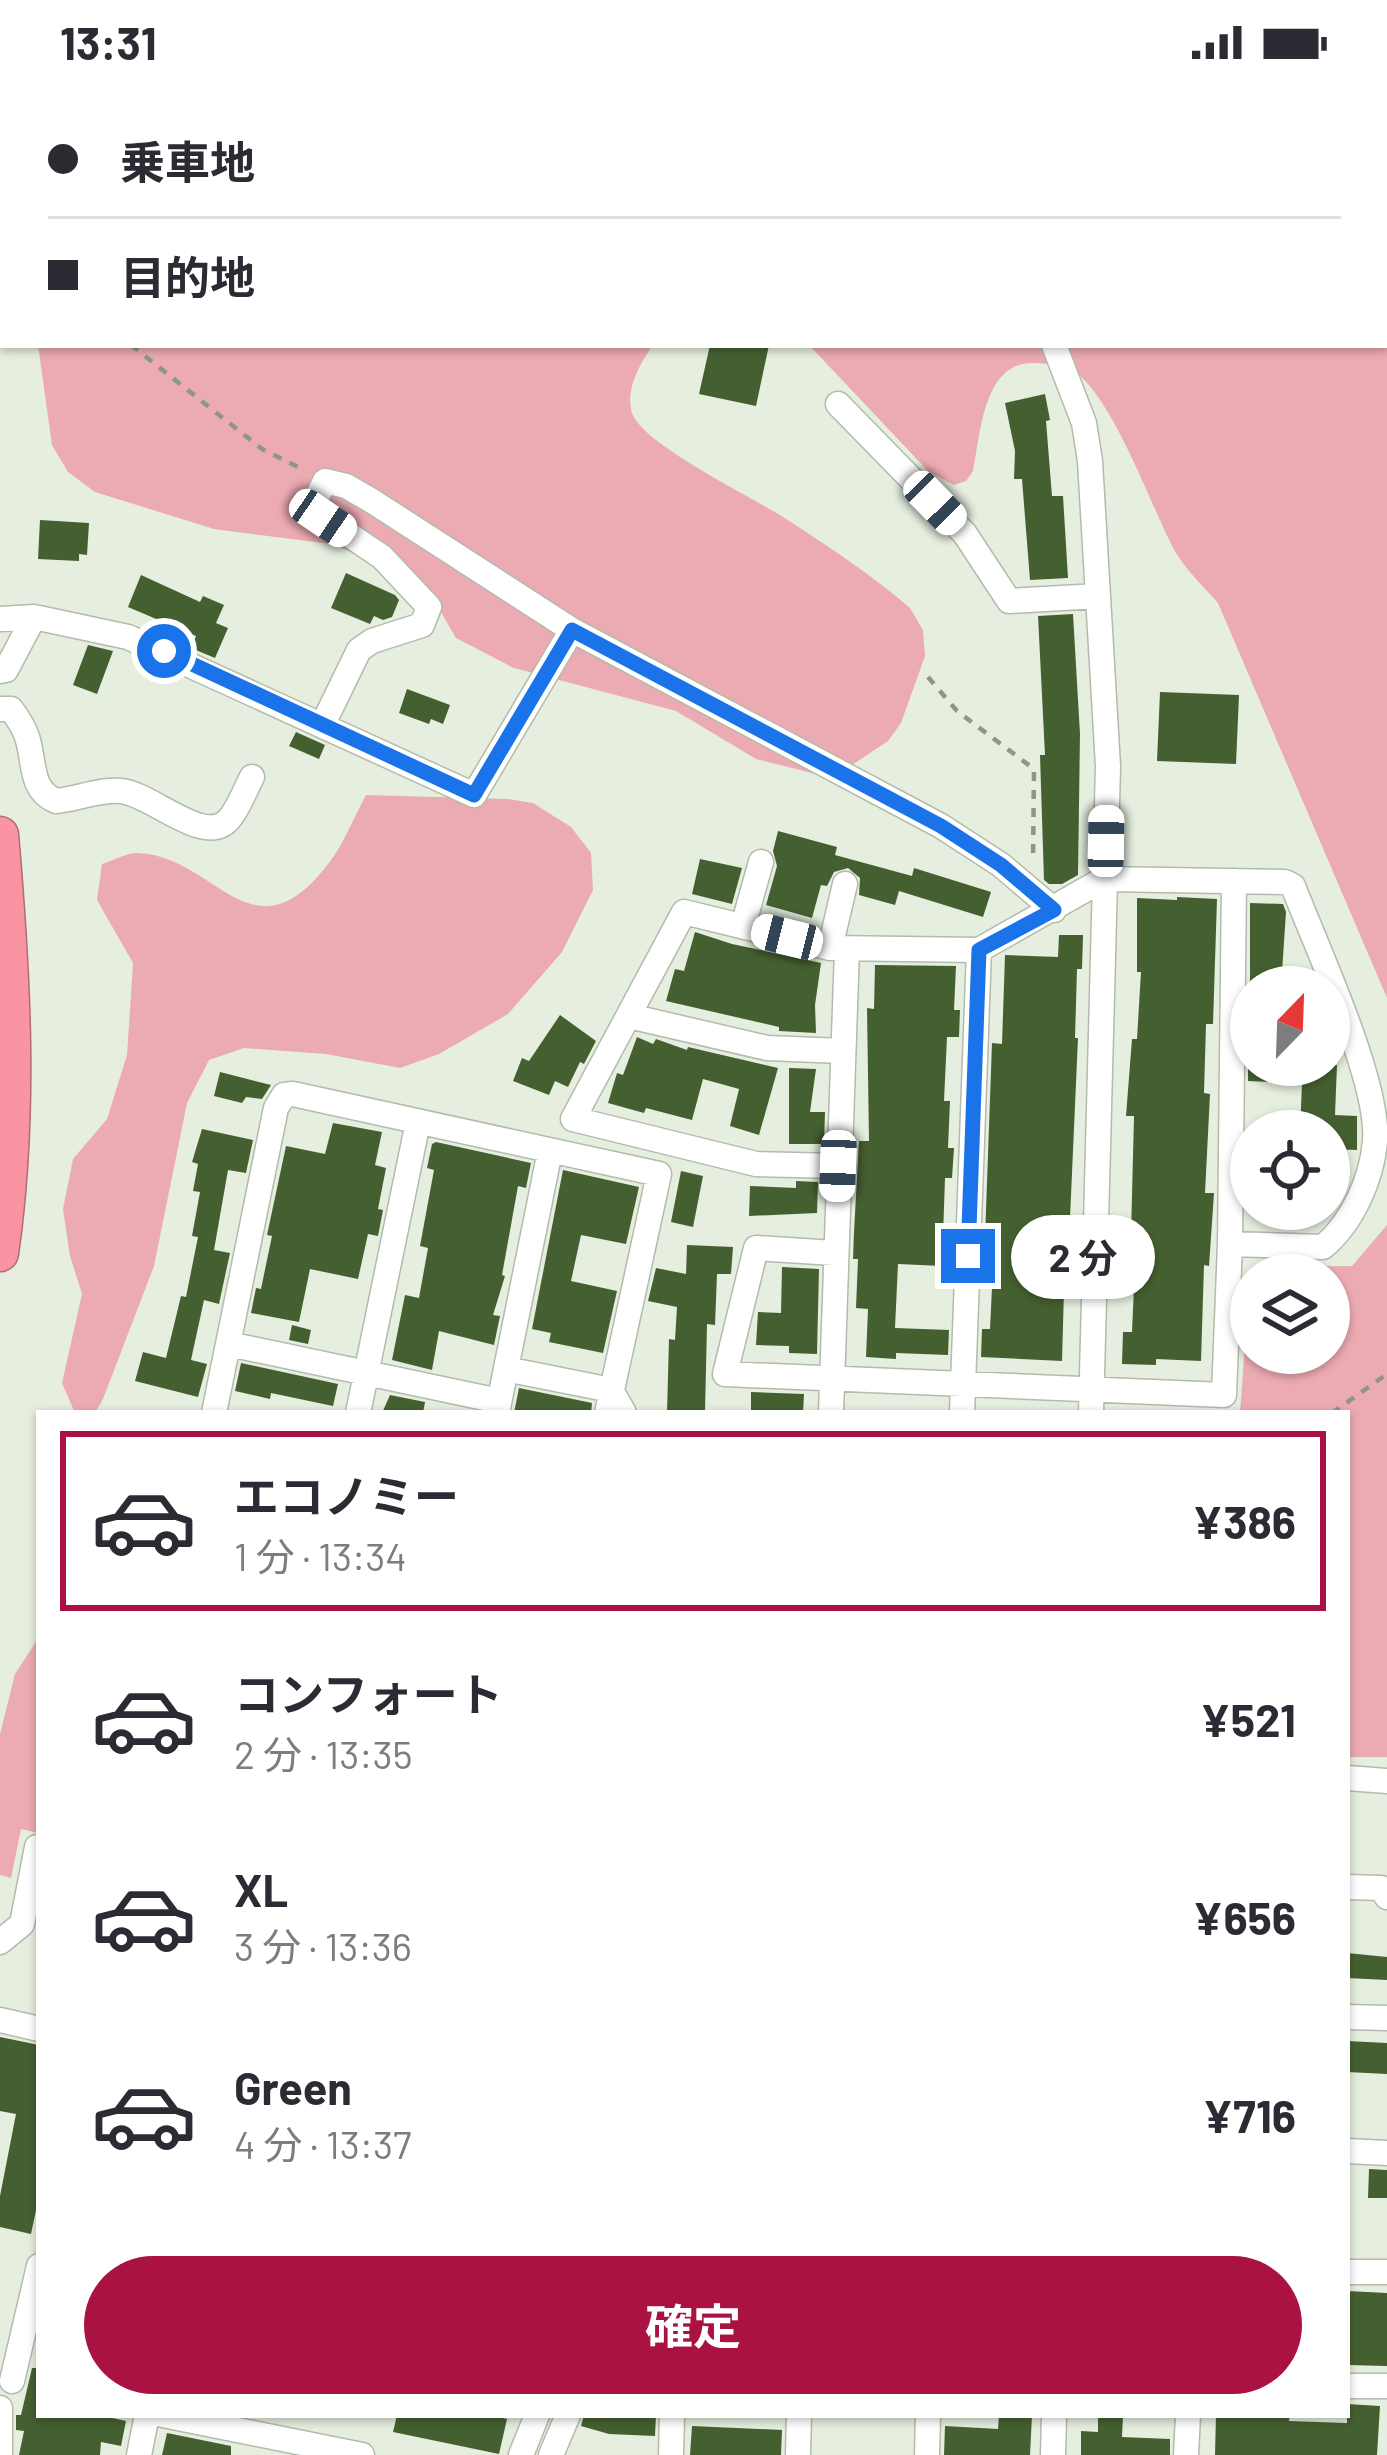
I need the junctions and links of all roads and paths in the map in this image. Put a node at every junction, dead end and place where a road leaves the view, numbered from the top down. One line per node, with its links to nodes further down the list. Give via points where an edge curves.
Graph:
1 (135, 348): 4 (path, via 262,449)
2 (1055, 348): 5 (street, via 1084,423)
3 (838, 404): 5 (street, via 965,534 1009,601)
4 (325, 481): 8 (street, via 372,501); 12 (street, via 311,509 382,557 429,607 422,626 359,650)
5 (1098, 596): 16 (street)
6 (34, 617): 7 (street); 9 (street); 12 (street, via 128,637)
7 (0, 619)
8 (572, 630): 12 (street, via 474,795); 19 (street, via 941,826)
9 (0, 671)
10 (928, 677): 19 (path, via 957,711 1034,770)
11 (0, 709): 13 (street, via 11,709 27,735 35,780 56,801 120,790 202,830 217,829)
12 (323, 724)
13 (252, 777)
14 (0, 835): 30 (highway, via 11,1029)
15 (761, 862): 21 (street)
16 (1105, 879): 17 (street); 20 (street); 39 (street)
17 (1234, 881): 29 (street); 29 (street, via 1293,886 1360,1065 1376,1139 1358,1201 1323,1247)
18 (845, 884): 22 (street)
19 (1033, 890): 20 (street)
20 (1054, 910): 23 (street)
21 (743, 926): 22 (street); 24 (street, via 684,912)
22 (839, 948): 23 (street); 25 (street)
23 (979, 950): 37 (street)
24 (629, 1016): 25 (street, via 767,1048); 28 (street, via 574,1119 756,1164)
25 (842, 1052): 28 (street)
26 (418, 1122): 27 (street); 32 (street, via 284,1095); 35 (street)
27 (550, 1151): 33 (street); 38 (street, via 659,1174)
28 (838, 1166): 31 (street)
29 (1230, 1244): 39 (street, via 1224,1395)
30 (0, 1253)
31 (835, 1253): 36 (street); 36 (street, via 756,1248 724,1374)
32 (229, 1344): 35 (street); 41 (street)
33 (506, 1369): 38 (street); 40 (street)
34 (1387, 1374): 45 (path)
35 (365, 1375): 40 (street); 42 (street)
36 (832, 1380): 37 (street); 43 (street)
37 (963, 1387): 39 (street); 44 (street)
38 (609, 1401)
39 (1091, 1401)
40 (498, 1407)
41 (215, 1410)
42 (359, 1410)
43 (831, 1410)
44 (962, 1410)
45 (1336, 1410)
46 (1350, 1778): 47 (street)
47 (1387, 1781)
48 (36, 1852): 51 (street, via 22,1924)
49 (1350, 1887): 50 (street, via 1381,1888)
50 (1387, 1897)
51 (0, 1942)
52 (1350, 2018): 53 (street)
53 (1387, 2018)
54 (0, 2020): 55 (street)
55 (36, 2028)
56 (1350, 2151): 57 (street)
57 (1387, 2153)
58 (1350, 2272): 59 (street)
59 (1387, 2272)
60 (36, 2276): 61 (street)
61 (6, 2380): 62 (street)
62 (36, 2386)
63 (1350, 2386): 64 (street)
64 (1387, 2386)
65 (0, 2408): 76 (street)
66 (146, 2418): 77 (street)
67 (179, 2418): 75 (street)
68 (536, 2418): 79 (street)
69 (567, 2418): 80 (street)
70 (672, 2418): 81 (street)
71 (799, 2418): 82 (street)
72 (928, 2418): 83 (street)
73 (1054, 2418): 84 (street)
74 (1188, 2418): 85 (street)
75 (271, 2435): 78 (street)
76 (0, 2455)
77 (139, 2455)
78 (362, 2455)
79 (521, 2455)
80 (551, 2455)
81 (670, 2455)
82 (798, 2455)
83 (927, 2455)
84 (1053, 2455)
85 (1186, 2455)

